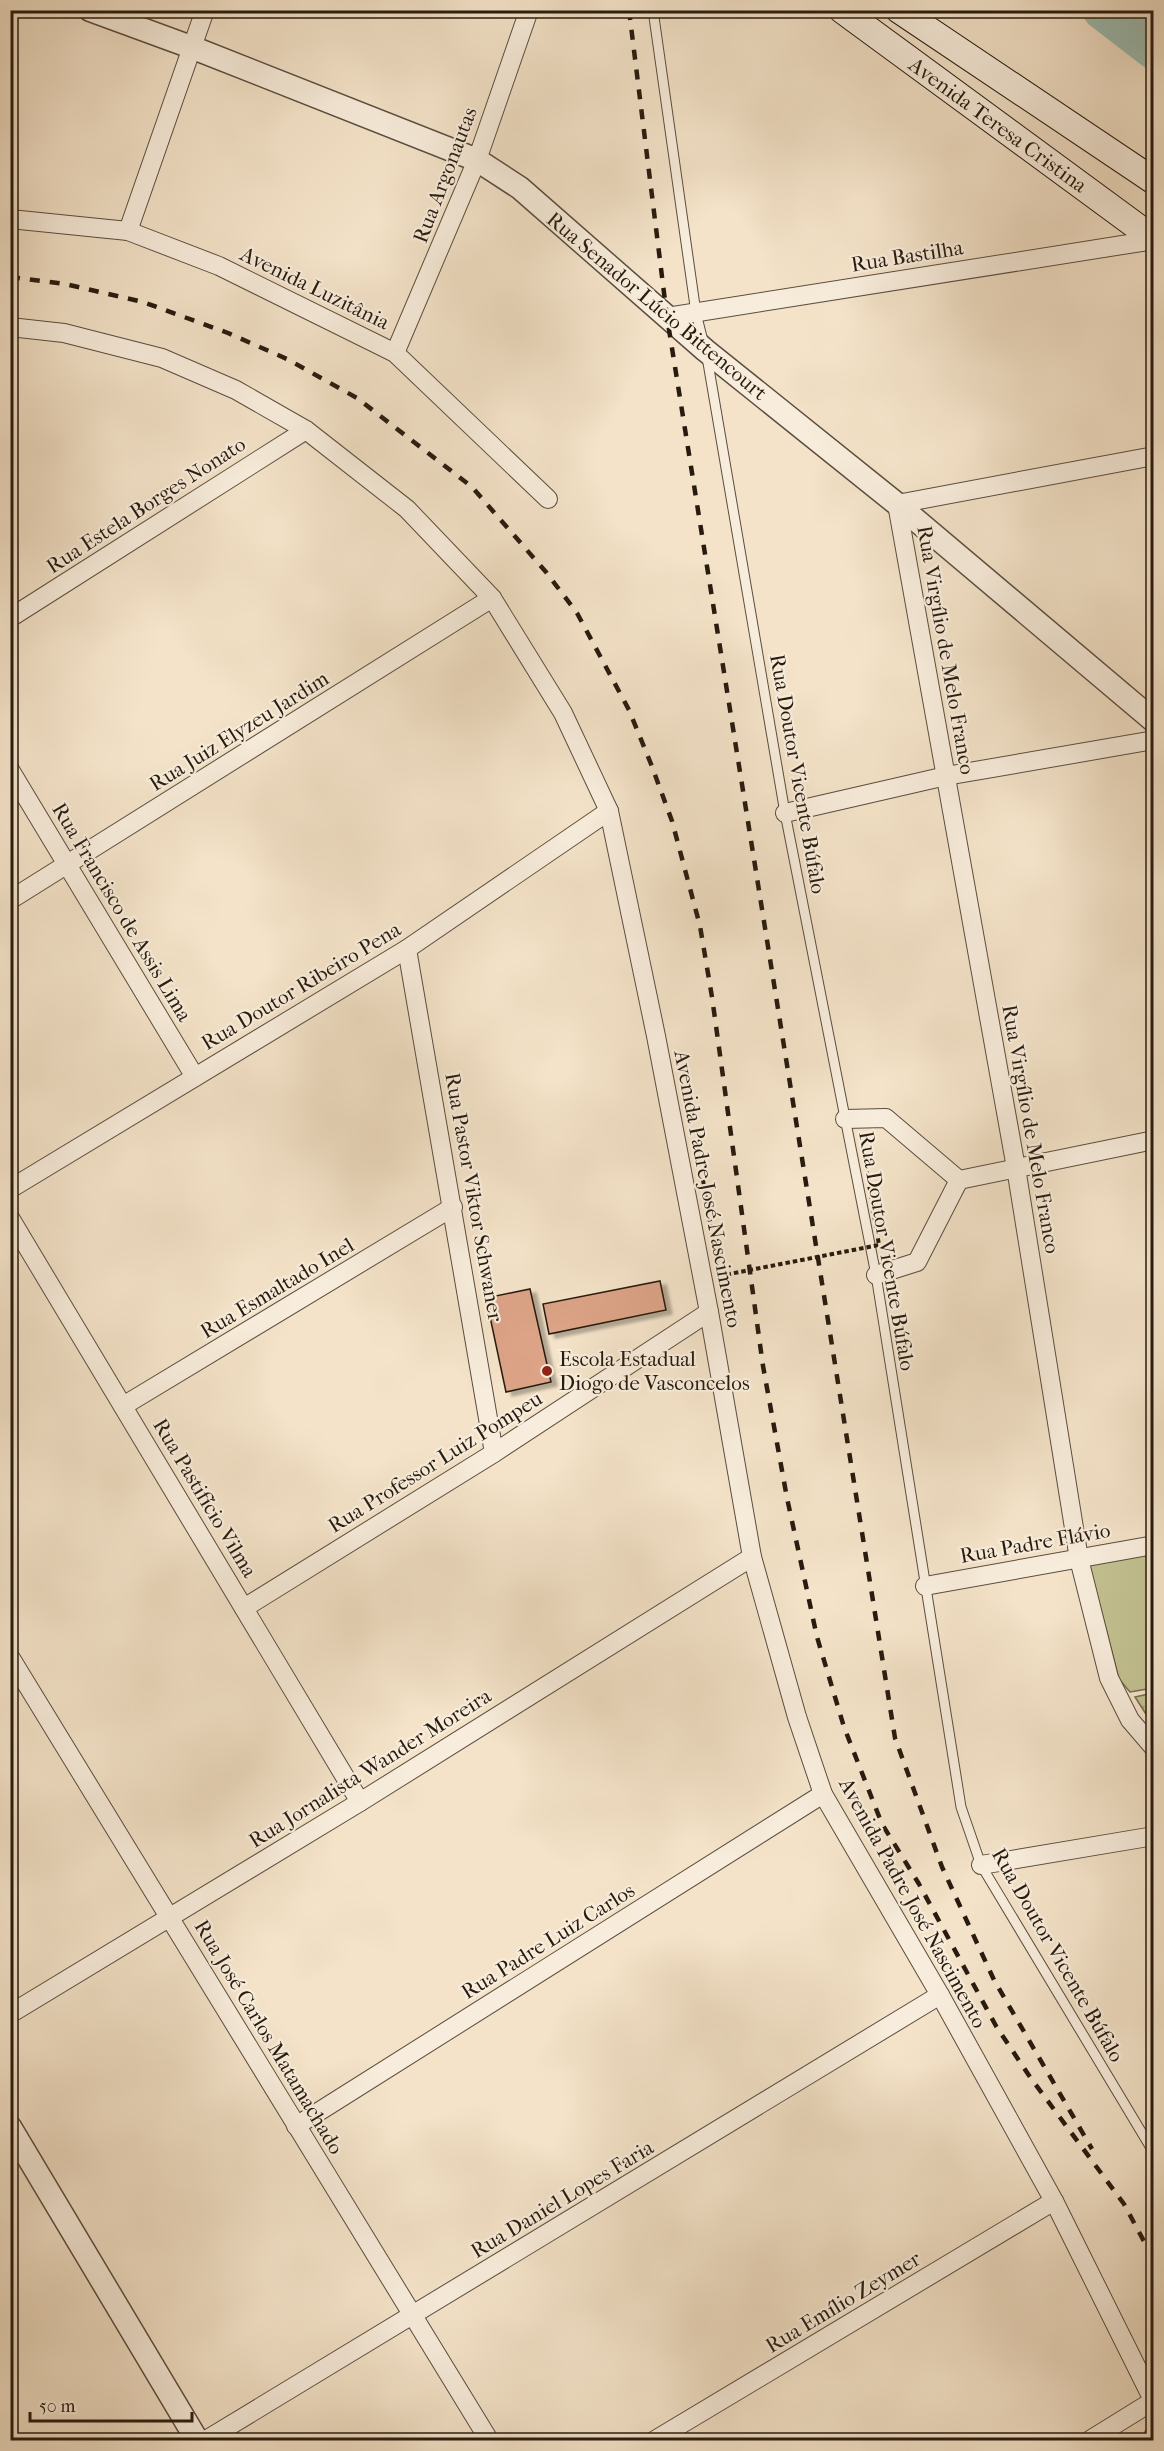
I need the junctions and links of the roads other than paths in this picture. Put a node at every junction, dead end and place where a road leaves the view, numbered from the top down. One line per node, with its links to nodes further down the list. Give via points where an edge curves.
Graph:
1 (90, 10): 7 (street, Rua Senador Lúcio Bittencourt)
2 (205, 10): 7 (street)
3 (529, 10): 8 (street, Rua Argonautas)
4 (653, 10): 13 (lane, Rua Doutor Vicente Búfalo)
5 (842, 10): 12 (main road, Avenida Teresa Cristina)
6 (899, 10): 9 (main road, Avenida Teresa Cristina)
7 (191, 48): 8 (street, Rua Senador Lúcio Bittencourt); 11 (street)
8 (477, 160): 14 (street, Rua Senador Lúcio Bittencourt, via 520,188); 17 (street, Rua Argonautas)
9 (1154, 181)
10 (10, 219): 11 (street, Avenida Luzitânia)
11 (128, 231): 17 (street, Avenida Luzitânia, via 219,266)
12 (1154, 239): 13 (street, Rua Bastilha)
13 (696, 313): 14 (street, Rua Bastilha); 16 (lane, Rua Doutor Vicente Búfalo)
14 (667, 317): 16 (street, Rua Senador Lúcio Bittencourt)
15 (10, 327): 18 (street, Avenida Padre José Nascimento, via 64,333 162,358 236,390)
16 (705, 350): 21 (street, Rua Senador Lúcio Bittencourt); 29 (lane, Rua Doutor Vicente Búfalo)
17 (395, 352): 20 (street, Avenida Luzitânia)
18 (306, 430): 22 (street, Avenida Padre José Nascimento, via 407,509); 23 (street, Rua Estela Borges Nonato)
19 (1154, 456): 21 (street)
20 (548, 499)
21 (897, 504): 24 (street, Rua Senador Lúcio Bittencourt); 27 (street, Rua Virgílio de Melo Franco)
22 (492, 598): 28 (street, Avenida Padre José Nascimento, via 563,713); 30 (street, Rua Juiz Elyzeu Jardim)
23 (10, 618)
24 (1154, 721)
25 (1154, 740): 27 (street)
26 (10, 770): 30 (street, Rua Francisco de Assis Lima)
27 (946, 776): 29 (street); 36 (street, Rua Virgílio de Melo Franco)
28 (609, 812): 32 (street, Rua Doutor Ribeiro Pena); 42 (street, Avenida Padre José Nascimento)
29 (785, 813): 34 (lane, Rua Doutor Vicente Búfalo)
30 (69, 865): 31 (street, Rua Juiz Elyzeu Jardim); 33 (street, Rua Francisco de Assis Lima)
31 (10, 900)
32 (407, 949): 33 (street, Rua Doutor Ribeiro Pena); 39 (street, Rua Pastor Viktor Schwaner)
33 (195, 1077): 38 (street, Rua Doutor Ribeiro Pena)
34 (845, 1119): 37 (street, via 886,1118); 41 (lane, Rua Doutor Vicente Búfalo)
35 (1154, 1140): 36 (street)
36 (1016, 1168): 37 (street); 47 (street, Rua Virgílio de Melo Franco)
37 (959, 1180): 41 (street, via 917,1262)
38 (10, 1188)
39 (453, 1208): 43 (street, Rua Esmaltado Inel); 44 (street, Rua Pastor Viktor Schwaner)
40 (10, 1218): 43 (street, Rua Pastifício Vilma)
41 (876, 1275): 48 (lane, Rua Doutor Vicente Búfalo)
42 (709, 1312): 44 (street, Rua Professor Luiz Pompeu); 46 (street, Avenida Padre José Nascimento)
43 (123, 1407): 49 (street, Rua Pastifício Vilma)
44 (494, 1453): 49 (street, Rua Professor Luiz Pompeu)
45 (1154, 1545): 47 (street, Rua Padre Flávio)
46 (752, 1557): 52 (street, Avenida Padre José Nascimento, via 796,1717); 53 (street, Rua Jornalista Wander Moreira)
47 (1079, 1559): 48 (street, Rua Padre Flávio); 51 (street, Rua Virgílio de Melo Franco, via 1109,1678 1130,1720)
48 (925, 1586): 55 (lane, Rua Doutor Vicente Búfalo, via 961,1807)
49 (244, 1608): 53 (street, Rua Pastifício Vilma)
50 (10, 1657): 56 (street, Rua José Carlos Matamachado)
51 (1154, 1748)
52 (823, 1794): 57 (street, Avenida Padre José Nascimento); 59 (street, Rua Padre Luiz Carlos)
53 (360, 1802): 56 (street, Rua Jornalista Wander Moreira)
54 (1154, 1836): 55 (street)
55 (981, 1865): 61 (lane, Rua Doutor Vicente Búfalo)
56 (169, 1917): 58 (street, Rua Jornalista Wander Moreira); 59 (street, Rua José Carlos Matamachado)
57 (940, 1995): 62 (street, Avenida Padre José Nascimento); 63 (street, Rua Daniel Lopes Faria)
58 (10, 2014)
59 (296, 2126): 63 (street, Rua José Carlos Matamachado)
60 (10, 2127): 66 (street)
61 (1154, 2153)
62 (1053, 2201): 64 (street, Avenida Padre José Nascimento); 69 (street, Rua Emílio Zeymer)
63 (413, 2316): 67 (street, Rua Daniel Lopes Faria); 68 (street, Rua José Carlos Matamachado)
64 (1153, 2402): 70 (street)
65 (1154, 2435): 71 (street)
66 (197, 2440)
67 (206, 2440)
68 (489, 2440)
69 (655, 2440)
70 (1090, 2440)
71 (1151, 2440)

